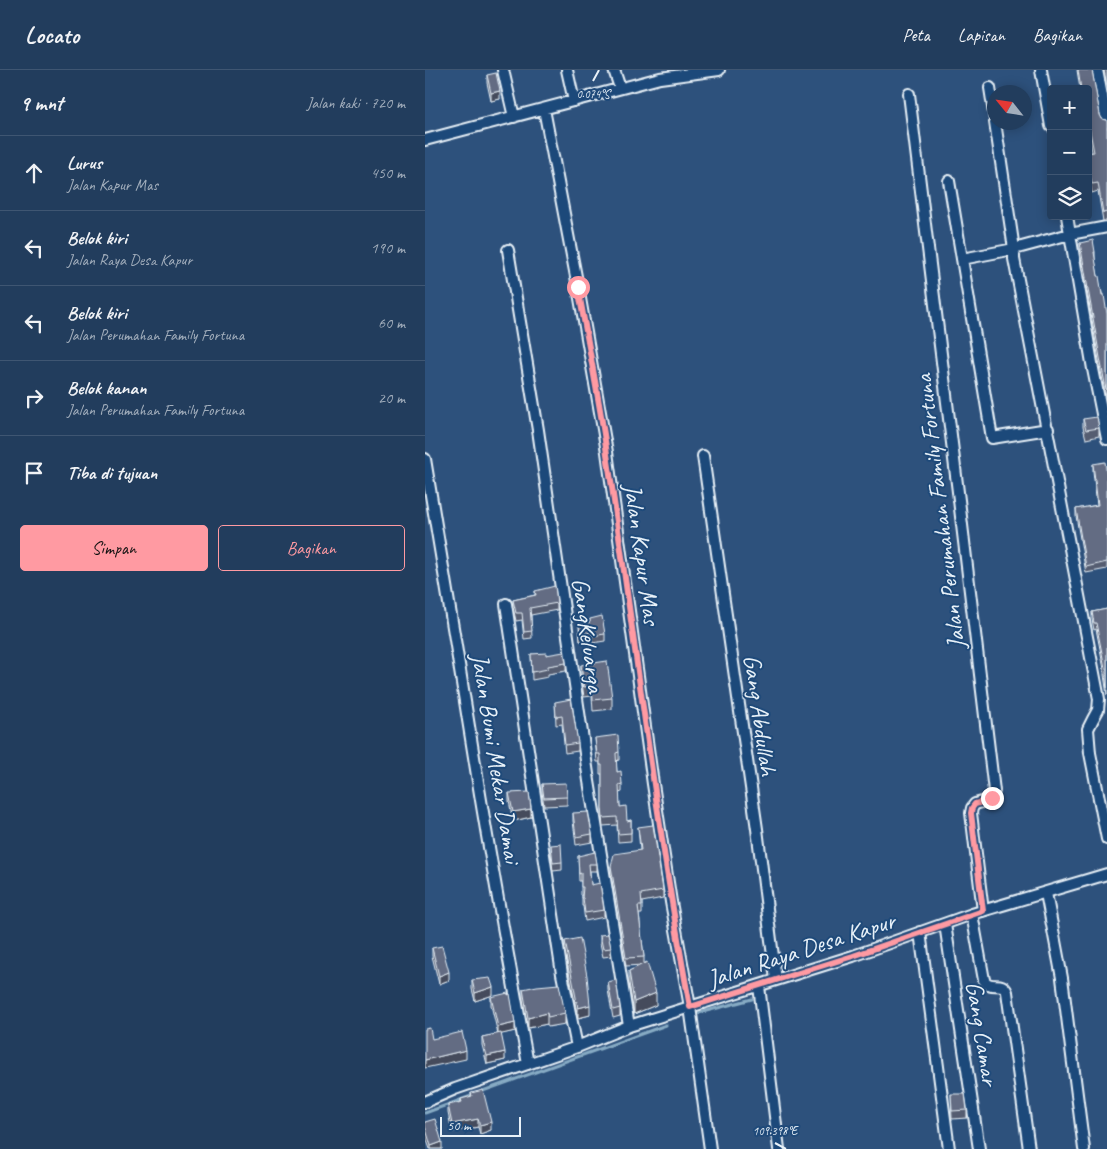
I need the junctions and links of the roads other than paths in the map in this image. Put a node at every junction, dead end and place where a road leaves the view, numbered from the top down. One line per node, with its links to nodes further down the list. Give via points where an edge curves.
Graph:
1 (503, 70): 12 (street)
2 (567, 70): 9 (street)
3 (614, 70): 7 (street)
4 (719, 70): 7 (street, via 660,78)
5 (1041, 70): 10 (street)
6 (1097, 70): 13 (street)
7 (620, 88): 9 (street)
8 (909, 94): 31 (street, Jalan Perumahan Family Fortuna, via 994,792 989,800 975,804 971,813)
9 (574, 101): 11 (street)
10 (1047, 104)
11 (544, 109): 12 (street); 37 (street, Jalan Kapur Mas, via 607,452 653,784)
12 (514, 117): 15 (street)
13 (1107, 122)
14 (996, 130): 20 (street)
15 (425, 140)
16 (949, 181): 22 (street)
17 (1068, 220): 19 (street)
18 (1107, 227): 19 (street)
19 (1070, 234): 20 (street); 24 (street)
20 (1014, 249): 22 (street); 23 (street)
21 (508, 250): 38 (street, GangKeluarga)
22 (962, 259): 23 (street, via 992,438)
23 (1048, 429): 28 (street, via 1099,699 1099,710 1088,728)
24 (1107, 439)
25 (703, 456): 35 (street, Gang Abdullah)
26 (425, 460): 40 (street, Jalan Bumi Mekar Damai)
27 (505, 604): 39 (street, via 562,974)
28 (1107, 839)
29 (1107, 874): 30 (street, Jalan Raya Desa Kapur)
30 (1046, 893): 31 (street, Jalan Raya Desa Kapur); 47 (street)
31 (983, 911): 32 (street, Jalan Raya Desa Kapur)
32 (973, 914): 33 (street, Jalan Raya Desa Kapur); 46 (street, via 984,980 987,985 1003,986 1007,992)
33 (945, 924): 34 (street, Jalan Raya Desa Kapur); 45 (street, Gang Camar)
34 (920, 932): 35 (street, Jalan Raya Desa Kapur); 44 (street)
35 (776, 980): 36 (street, Jalan Raya Desa Kapur)
36 (759, 986): 37 (street, Jalan Raya Desa Kapur); 43 (street)
37 (690, 1007): 38 (street, Jalan Raya Desa Kapur); 42 (street, Jalan Kapur Mas)
38 (629, 1026): 39 (street, Jalan Raya Desa Kapur)
39 (577, 1047): 40 (street, Jalan Raya Desa Kapur)
40 (528, 1064): 41 (street, Jalan Raya Desa Kapur)
41 (425, 1102)
42 (710, 1149)
43 (779, 1149)
44 (949, 1149)
45 (979, 1149)
46 (1029, 1149)
47 (1084, 1149)

